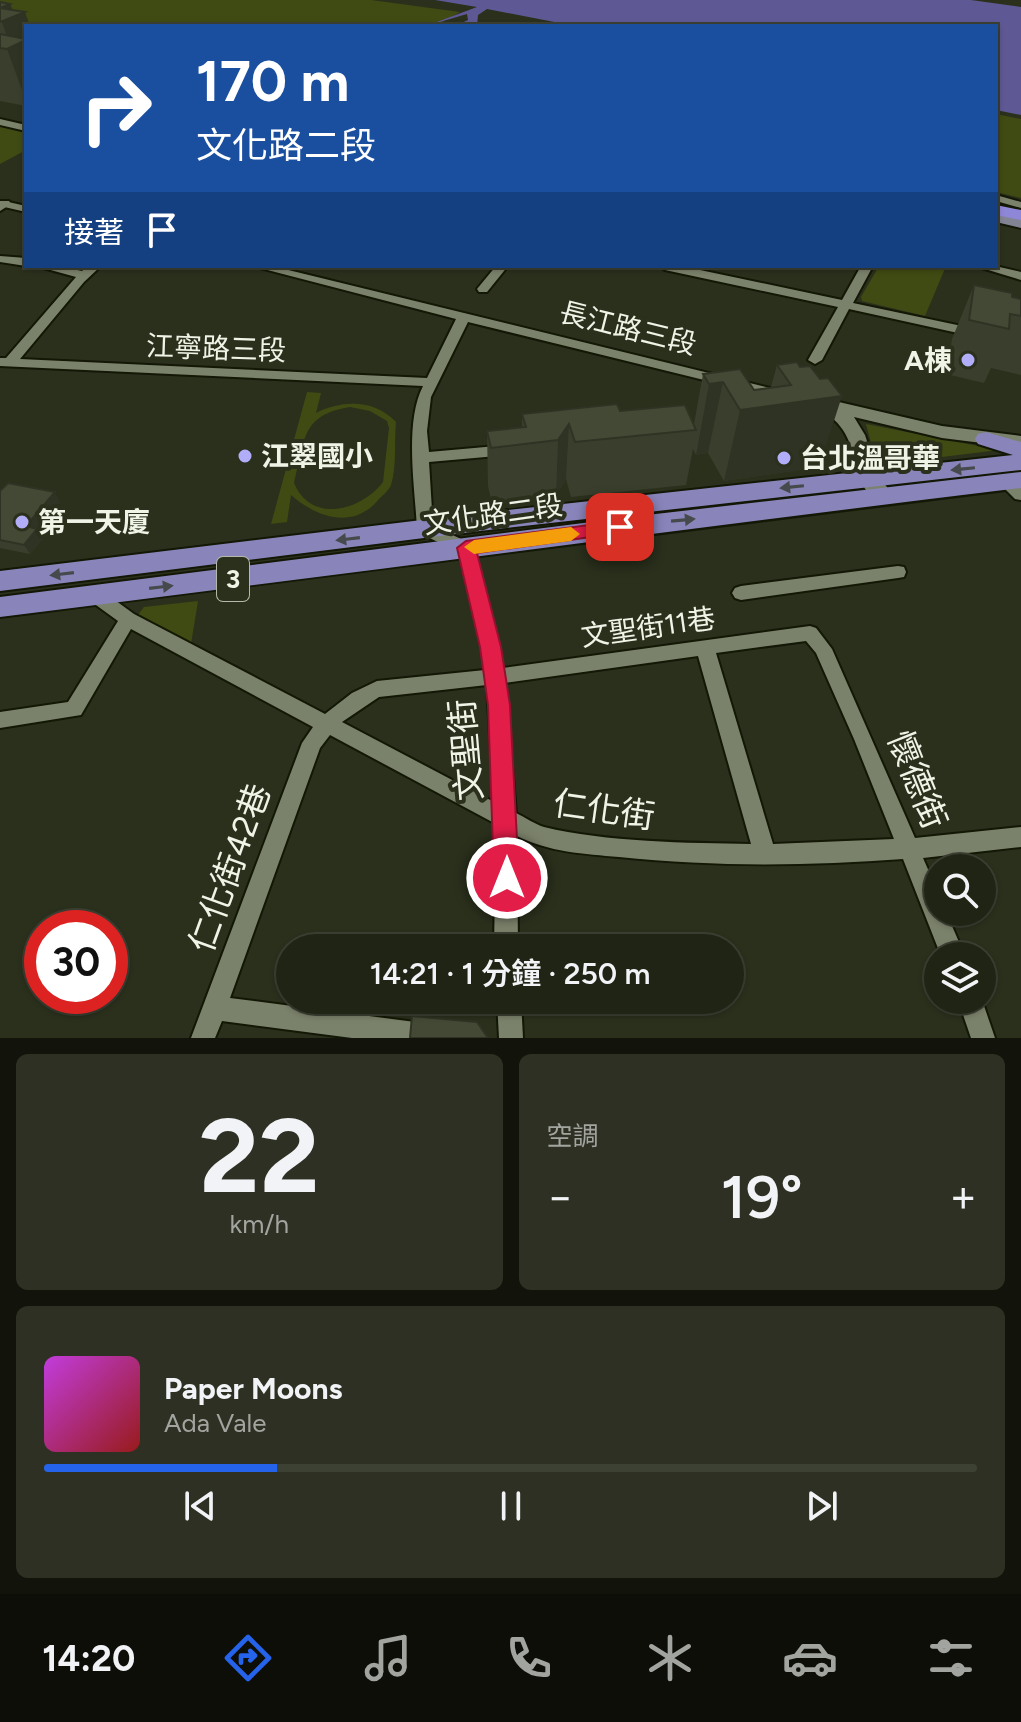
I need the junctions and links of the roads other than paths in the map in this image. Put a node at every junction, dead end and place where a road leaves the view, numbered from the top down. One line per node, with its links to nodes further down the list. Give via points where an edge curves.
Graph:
1 (24, 119): 3 (street)
2 (0, 122): 3 (street)
3 (12, 125): 4 (street)
4 (24, 128)
5 (1, 204): 7 (street)
6 (998, 207): 8 (highway)
7 (24, 209)
8 (1021, 212)
9 (0, 259): 10 (street)
10 (24, 262)
11 (51, 268): 18 (street)
12 (93, 268): 18 (street)
13 (266, 268): 22 (street, 長江路三段)
14 (500, 268): 20 (street)
15 (674, 268): 21 (street)
16 (866, 268): 21 (street)
17 (989, 268): 19 (street)
18 (84, 275): 25 (street)
19 (1021, 276)
20 (483, 289)
21 (845, 305): 23 (street); 24 (street)
22 (464, 316): 26 (street); 27 (street, 長江路三段)
23 (992, 336)
24 (815, 360)
25 (5, 363): 26 (street, 江寧路三段)
26 (429, 382): 36 (street, via 420,431)
27 (752, 388): 28 (street, 長江路三段); 29 (street)
28 (808, 401): 30 (street, 長江路三段); 31 (street, via 842,413)
29 (743, 407)
30 (924, 428): 31 (street, via 865,418); 32 (street, 長江路三段)
31 (856, 435): 39 (street)
32 (986, 439): 33 (street, 長江路三段); 35 (main road)
33 (1021, 442)
34 (529, 447): 36 (street)
35 (1021, 450)
36 (422, 458): 40 (street)
37 (1021, 462): 39 (main road, 文化路二段 / 3, one-way to 39, via 905,475)
38 (1015, 485): 39 (main road, 文化路二段 / 3)
39 (877, 487): 40 (main road, 文化路二段 / 3, one-way to 40); 41 (main road, 文化路二段 / 3, one-way to 39)
40 (425, 529): 41 (street); 43 (main road, 文化路二段 / 3, one-way to 43)
41 (466, 548): 45 (main road, 文化路二段 / 3, one-way to 41); 50 (street, 文聖街, via 491,647)
42 (898, 572): 44 (street)
43 (0, 581)
44 (741, 593)
45 (95, 595): 46 (main road, 文化路二段 / 3); 47 (street, 仁化街)
46 (0, 607)
47 (128, 619): 51 (street, via 74,709); 52 (street, 仁化街)
48 (810, 633): 49 (street, 文聖街11巷); 55 (street, 懷德街, via 823,649)
49 (705, 648): 50 (street, 文聖街11巷); 56 (street)
50 (493, 677): 52 (street, 文聖街11巷, via 377,689); 53 (street, 文聖街)
51 (0, 720)
52 (326, 725): 53 (street, 仁化街); 59 (street, 仁化街42巷, via 312,743)
53 (506, 818): 56 (street, 仁化街, via 539,836 596,846); 57 (street, 文聖街)
54 (1021, 837): 55 (street, 仁化街)
55 (910, 851): 56 (street, 仁化街); 58 (street, 懷德街)
56 (765, 855)
57 (506, 934)
58 (947, 942)
59 (215, 1008): 62 (street, 仁化街42巷); 63 (street)
60 (510, 1014): 64 (street)
61 (975, 1014): 65 (street)
62 (203, 1038)
63 (446, 1038)
64 (511, 1038)
65 (983, 1038)

